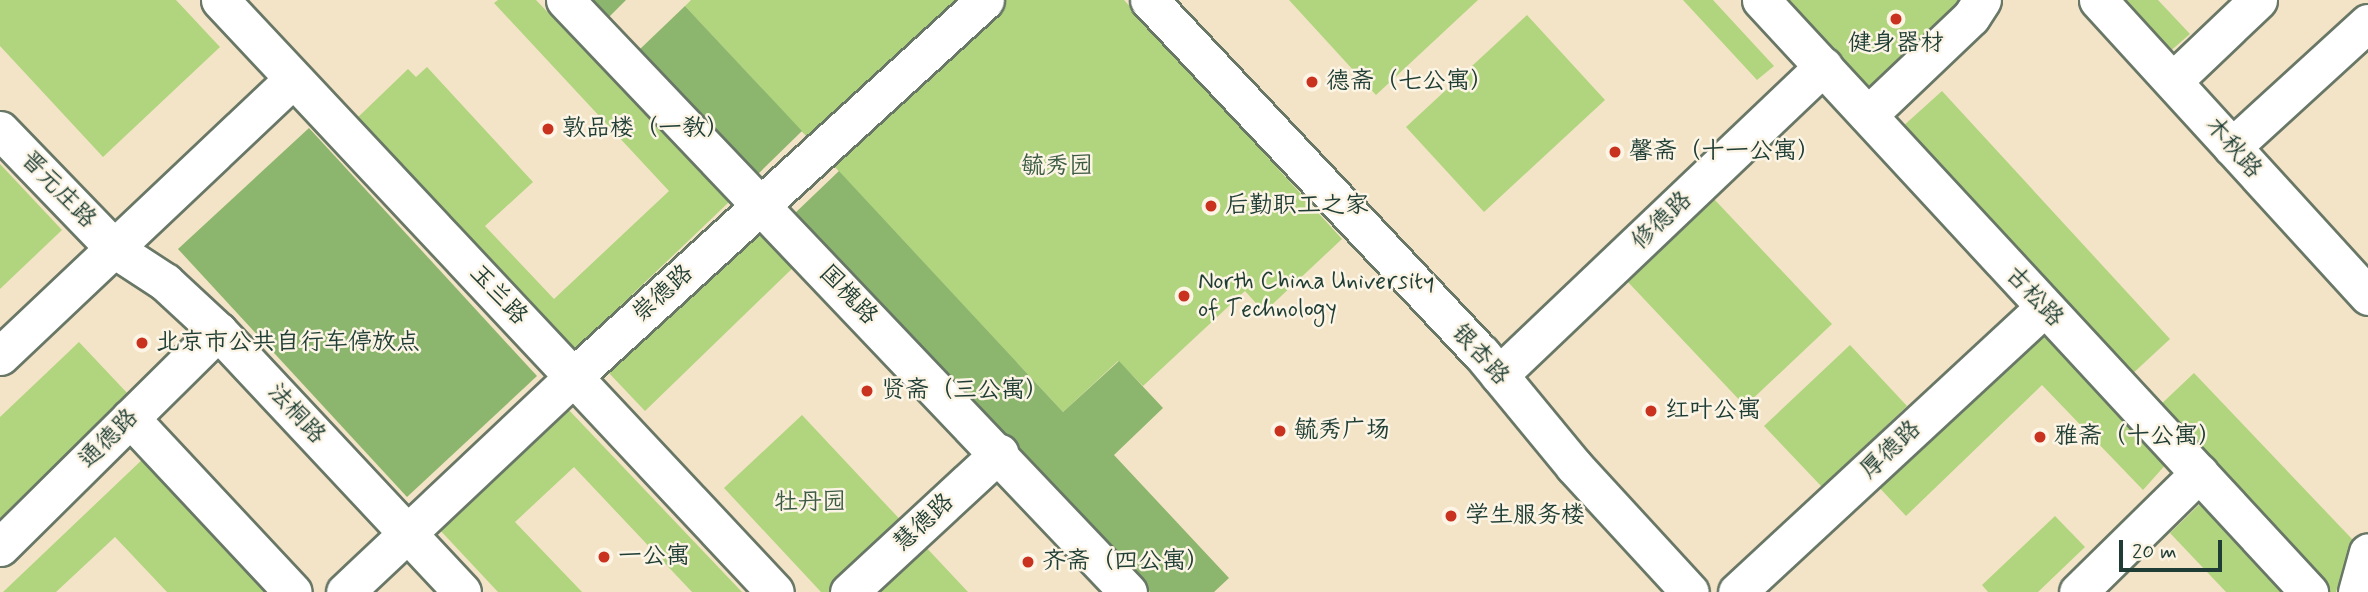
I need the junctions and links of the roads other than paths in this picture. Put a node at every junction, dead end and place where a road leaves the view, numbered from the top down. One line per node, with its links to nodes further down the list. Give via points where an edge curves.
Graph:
1 (220, 0): 11 (street, 玉兰路)
2 (565, 0): 16 (street, 国槐路)
3 (985, 0): 16 (street, 崇德路)
4 (1149, 0): 22 (street, 银杏路)
5 (1761, 0): 10 (street, 古松路)
6 (1982, 0): 13 (street, via 1971,17)
7 (2098, 0): 12 (street, 木秋路)
8 (2258, 0): 12 (street)
9 (2368, 23): 15 (street)
10 (1824, 66): 13 (street, 古松路); 22 (street, 修德路)
11 (293, 79): 17 (street); 23 (street, 玉兰路)
12 (2174, 80): 15 (street, 木秋路)
13 (1868, 116): 19 (street, 古松路)
14 (0, 130): 17 (street, 晋元庄路)
15 (2232, 147): 18 (street, 木秋路)
16 (762, 205): 23 (street, 崇德路); 25 (street, 国槐路)
17 (116, 250): 20 (street, 法桐路, via 165,282); 21 (street)
18 (2368, 296)
19 (2044, 308): 26 (street, 古松路); 37 (street, 厚德路)
20 (218, 331): 24 (street, 通德路); 27 (street, 法桐路)
21 (0, 356)
22 (1499, 375): 36 (street, 银杏路)
23 (574, 376): 27 (street, 崇德路); 33 (street, 玉兰路)
24 (130, 418): 28 (street, 通德路); 30 (street)
25 (999, 453): 34 (street, 慧德路); 35 (street, 国槐路)
26 (2199, 473): 38 (street); 39 (street, 古松路)
27 (407, 533): 31 (street, 崇德路); 32 (street, 法桐路)
28 (0, 547)
29 (2368, 552): 40 (street)
30 (293, 592)
31 (345, 592)
32 (462, 592)
33 (775, 592)
34 (849, 592)
35 (1128, 592)
36 (1690, 592)
37 (1737, 592)
38 (2078, 592)
39 (2309, 592)
40 (2357, 592)

